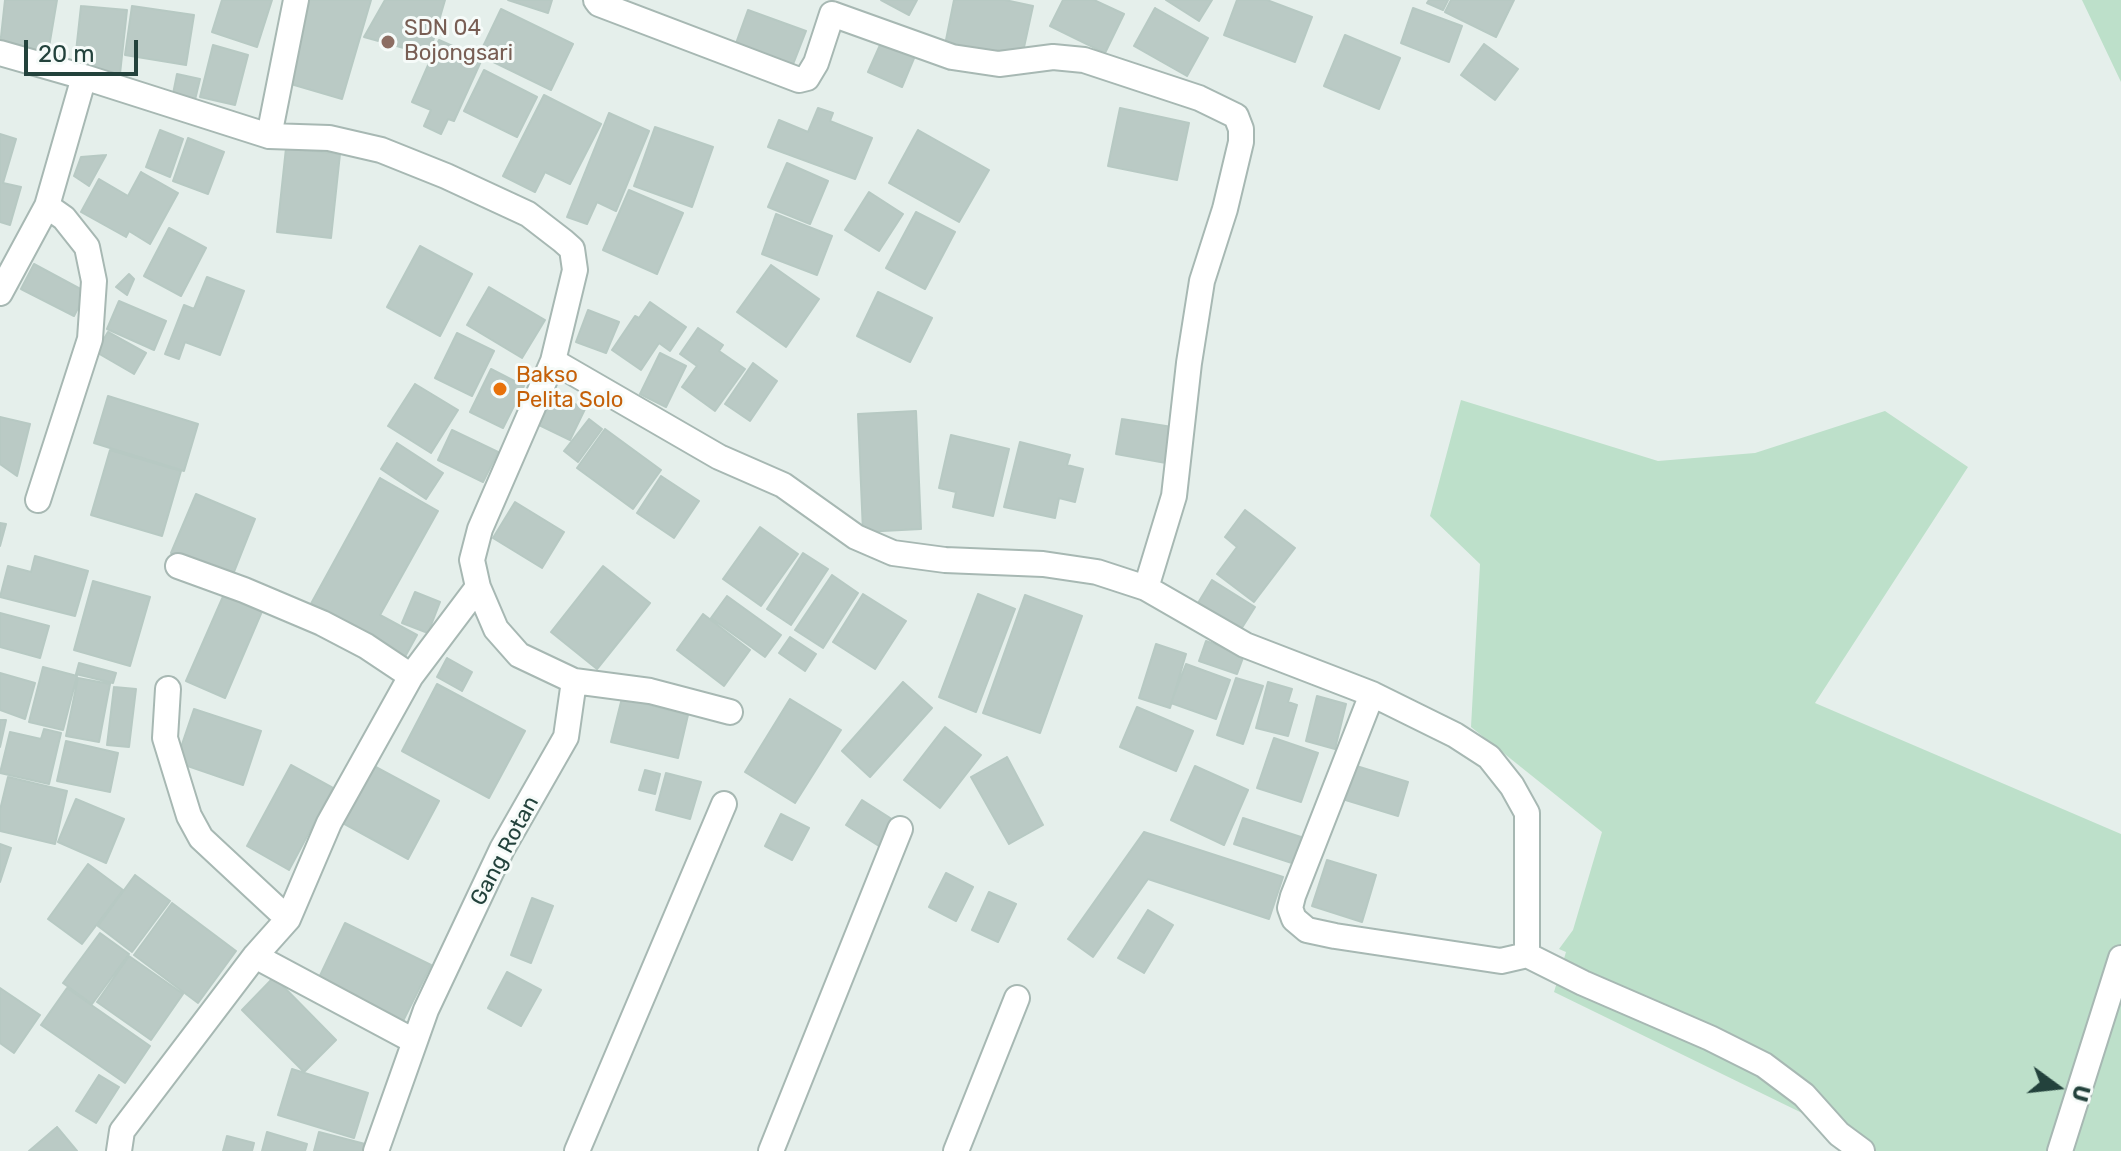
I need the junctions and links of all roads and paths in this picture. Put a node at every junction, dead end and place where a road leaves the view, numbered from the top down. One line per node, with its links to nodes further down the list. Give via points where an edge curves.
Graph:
1 (296, 0): 6 (street)
2 (596, 0): 3 (street, via 799,80 807,78 816,63)
3 (835, 7): 13 (street, via 952,57 999,64 1053,57 1084,60 1199,98 1236,116 1241,142 1202,281 1174,496)
4 (0, 53): 5 (street)
5 (84, 77): 6 (street); 7 (street)
6 (269, 136): 9 (street, via 329,138 381,150 528,214 563,241 572,249 575,270)
7 (47, 206): 8 (street); 10 (street, via 87,247 94,281 90,339)
8 (0, 293)
9 (553, 361): 12 (street, via 480,529 472,560); 13 (street, via 719,457 783,485 856,537 893,553 1043,564 1097,572)
10 (38, 500)
11 (178, 566): 14 (street, via 322,623)
12 (478, 587): 14 (street); 15 (street, via 496,629 519,655)
13 (1146, 588): 17 (street, via 1245,645)
14 (411, 676): 21 (street, via 329,823)
15 (574, 681): 18 (street, via 650,691); 26 (street, Gang Rotan, via 566,737 502,849)
16 (168, 689): 21 (street, via 165,738 189,816 201,838)
17 (1372, 694): 22 (street, via 1489,757 1512,786 1527,813); 22 (street, via 1293,896 1294,919 1307,930 1365,941 1501,961)
18 (730, 712)
19 (724, 804): 29 (street)
20 (900, 829): 30 (street)
21 (288, 919): 23 (street)
22 (1527, 955): 32 (street, via 1764,1065)
23 (255, 956): 26 (street); 27 (street, via 122,1131)
24 (2121, 958): 33 (street)
25 (1017, 998): 31 (street)
26 (414, 1041): 28 (street, Gang Rotan)
27 (119, 1151)
28 (376, 1151)
29 (577, 1151)
30 (771, 1151)
31 (956, 1151)
32 (1862, 1151)
33 (2060, 1151)

